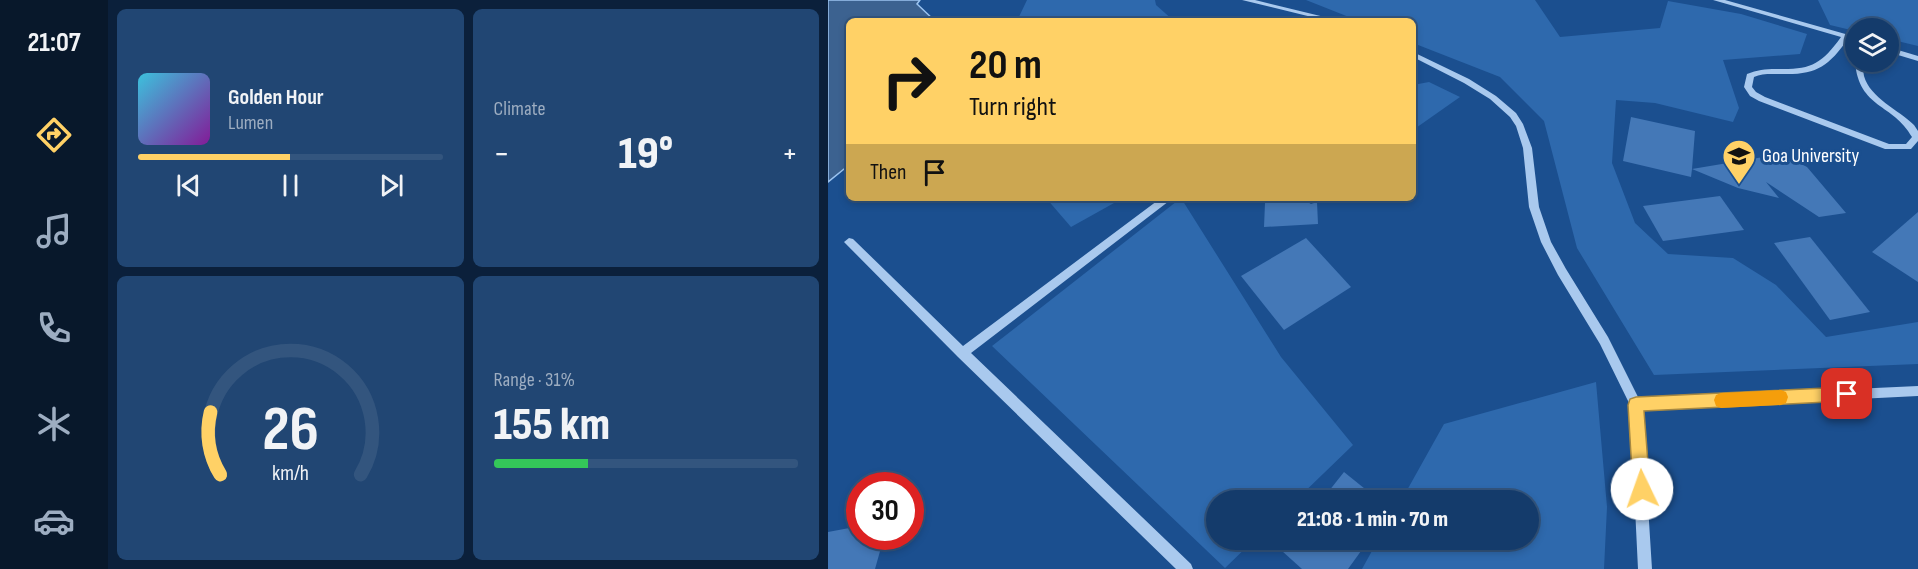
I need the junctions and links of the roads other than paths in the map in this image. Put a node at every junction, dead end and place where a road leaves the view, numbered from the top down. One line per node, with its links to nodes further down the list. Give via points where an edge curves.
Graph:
1 (1246, 0): 3 (street)
2 (1718, 0): 4 (street)
3 (1324, 18)
4 (1845, 36)
5 (1845, 44): 9 (street, via 1820,67 1756,73 1750,76 1748,87 1762,99 1888,147 1908,147 1917,137 1914,129 1876,99)
6 (1899, 52): 8 (street)
7 (1416, 56): 14 (street, via 1493,97 1523,129 1534,206 1553,260 1598,331)
8 (1918, 58)
9 (1859, 72)
10 (1164, 201): 12 (street)
11 (849, 242): 12 (street)
12 (962, 352): 15 (street)
13 (1918, 391): 14 (street)
14 (1636, 405): 16 (street)
15 (1186, 569)
16 (1645, 569)

